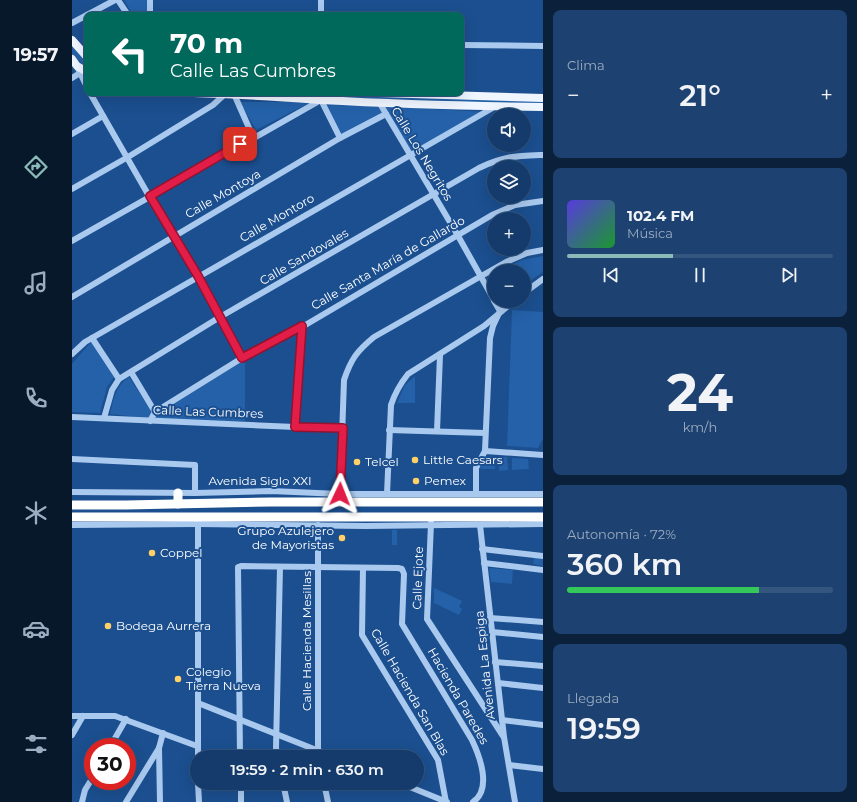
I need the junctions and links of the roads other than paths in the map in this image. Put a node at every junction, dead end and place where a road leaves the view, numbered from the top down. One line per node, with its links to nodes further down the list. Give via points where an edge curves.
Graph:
1 (115, 0): 5 (street)
2 (118, 0): 6 (street)
3 (150, 0): 7 (street)
4 (321, 0): 8 (street)
5 (93, 12)
6 (126, 12)
7 (150, 12)
8 (321, 12)
9 (84, 17): 10 (street)
10 (72, 23)
11 (72, 40): 14 (main road)
12 (464, 45): 13 (street)
13 (543, 46)
14 (84, 54)
15 (79, 68): 16 (street); 17 (street)
16 (72, 78)
17 (84, 80)
18 (92, 96): 28 (street)
19 (223, 96): 34 (street, via 214,105)
20 (235, 96): 30 (street)
21 (320, 96): 24 (main road); 30 (street); 31 (street)
22 (464, 96): 23 (main road)
23 (543, 98)
24 (379, 102): 25 (main road); 27 (street, Calle Los Negritos)
25 (496, 106): 26 (main road); 32 (street, Calle Montoro)
26 (543, 107)
27 (386, 114): 31 (street, Calle Montoya); 32 (street, Calle Los Negritos)
28 (103, 116): 29 (street); 34 (street)
29 (72, 134)
30 (254, 137): 37 (street)
31 (340, 138): 40 (street, Calle Montoya)
32 (410, 155): 36 (street, Calle Los Negritos); 43 (street, Calle Montoro)
33 (543, 155): 36 (street, Calle Sandovales, via 510,156 494,161)
34 (128, 157): 35 (street); 37 (street)
35 (72, 189)
36 (434, 195): 39 (street, Calle Los Negritos); 52 (street, Calle Sandovales)
37 (150, 196): 40 (street); 41 (street)
38 (543, 201): 39 (street, Calle Santa María de Gallardo, via 515,205)
39 (457, 234): 44 (street, Calle Los Negritos); 53 (street, Calle Santa María de Gallardo)
40 (174, 236): 43 (street); 48 (street, Calle Montoya)
41 (72, 241)
42 (543, 250): 44 (street, via 518,256)
43 (198, 276): 52 (street); 54 (street, Calle Montoro)
44 (480, 276): 46 (street, Calle Los Negritos); 65 (street, via 374,337 361,348 350,363 344,380)
45 (543, 279): 47 (street)
46 (487, 288)
47 (531, 288)
48 (72, 297)
49 (498, 308): 51 (street, Calle Los Negritos)
50 (504, 308): 51 (street)
51 (500, 311): 56 (street, via 484,326); 68 (street, via 490,338)
52 (220, 317): 57 (street); 58 (street, Calle Sandovales)
53 (302, 326): 57 (street, Calle Santa María de Gallardo); 64 (street)
54 (92, 338): 55 (street, Calle Montoro); 59 (street)
55 (72, 353)
56 (440, 354): 66 (street, via 408,374 399,385 391,405); 67 (street)
57 (242, 358): 60 (street, Calle Santa María de Gallardo)
58 (131, 372): 59 (street, Calle Sandovales); 60 (street)
59 (119, 379): 62 (street, via 112,390)
60 (155, 412): 63 (street, Calle Santa María de Gallardo)
61 (72, 417): 62 (street, Calle Las Cumbres)
62 (104, 418): 63 (street, Calle Las Cumbres)
63 (150, 421): 64 (street, Calle Las Cumbres)
64 (295, 427): 65 (street, Calle Las Cumbres)
65 (343, 428): 75 (street)
66 (389, 430): 67 (street); 76 (street)
67 (437, 431): 68 (street)
68 (485, 433): 69 (street)
69 (484, 451): 70 (street); 77 (street, via 476,468)
70 (543, 455)
71 (72, 459): 74 (street, via 195,465)
72 (72, 492): 73 (street, Avenida Siglo XXI)
73 (178, 493): 74 (street, Avenida Siglo XXI); 81 (highway)
74 (195, 493): 75 (street, Avenida Siglo XXI, via 271,491)
75 (340, 494): 76 (street, Avenida Siglo XXI)
76 (387, 494): 79 (street, Avenida Siglo XXI)
77 (476, 494): 78 (street, Avenida Siglo XXI); 79 (street, Avenida Siglo XXI)
78 (543, 494)
79 (412, 499): 80 (highway, Avenida Siglo XXI); 81 (highway, Avenida Siglo XXI)
80 (543, 502)
81 (178, 504): 82 (highway, Avenida Siglo XXI)
82 (72, 505)
83 (72, 517): 86 (highway)
84 (543, 517): 85 (highway)
85 (431, 521): 86 (highway); 91 (street); 117 (street, Calle Ejote, via 427,619)
86 (366, 522): 90 (street)
87 (198, 524): 89 (street); 90 (street); 107 (street)
88 (543, 524): 91 (street)
89 (72, 525)
90 (318, 525): 96 (street, Calle Hacienda Mesillas)
91 (480, 525): 92 (street, Avenida La Espiga)
92 (482, 549): 93 (street); 94 (street, Avenida La Espiga)
93 (543, 556)
94 (484, 563): 98 (street); 99 (street, Avenida La Espiga)
95 (280, 567): 96 (street); 111 (street, via 238,567); 115 (street)
96 (318, 567): 97 (street); 125 (street, Calle Hacienda Mesillas)
97 (363, 568): 141 (street, Calle Hacienda San Blas, via 362,635 438,760); 142 (street, Hacienda Paredes, via 402,569 402,624 478,752 483,782 480,796)
98 (543, 570)
99 (490, 618): 100 (street); 101 (street, Avenida La Espiga)
100 (543, 622)
101 (492, 632): 102 (street); 103 (street, Avenida La Espiga)
102 (543, 637)
103 (495, 662): 104 (street); 105 (street, Avenida La Espiga)
104 (543, 666)
105 (498, 683): 106 (street); 112 (street, Avenida La Espiga)
106 (543, 688)
107 (198, 703): 111 (street); 119 (street)
108 (72, 716): 109 (street)
109 (84, 716): 110 (street, via 115,716); 116 (street)
110 (126, 719): 114 (street); 118 (street)
111 (240, 720): 115 (street); 122 (street)
112 (502, 720): 113 (street); 117 (street, Avenida La Espiga)
113 (543, 725)
114 (163, 733): 119 (street); 120 (street)
115 (277, 734): 123 (street); 124 (street)
116 (72, 735)
117 (504, 737): 126 (street, Avenida La Espiga)
118 (115, 738)
119 (197, 746): 121 (street)
120 (158, 748): 135 (street); 136 (street)
121 (197, 750)
122 (240, 750)
123 (276, 750)
124 (311, 750)
125 (319, 750)
126 (509, 765): 127 (street); 143 (street, Avenida La Espiga)
127 (543, 769)
128 (86, 790): 134 (street)
129 (198, 790): 137 (street)
130 (241, 790): 138 (street)
131 (284, 790): 139 (street)
132 (325, 790): 140 (street)
133 (417, 790): 141 (street)
134 (82, 802)
135 (126, 802)
136 (160, 802)
137 (199, 802)
138 (241, 802)
139 (287, 802)
140 (328, 802)
141 (447, 802)
142 (473, 802)
143 (515, 802)

